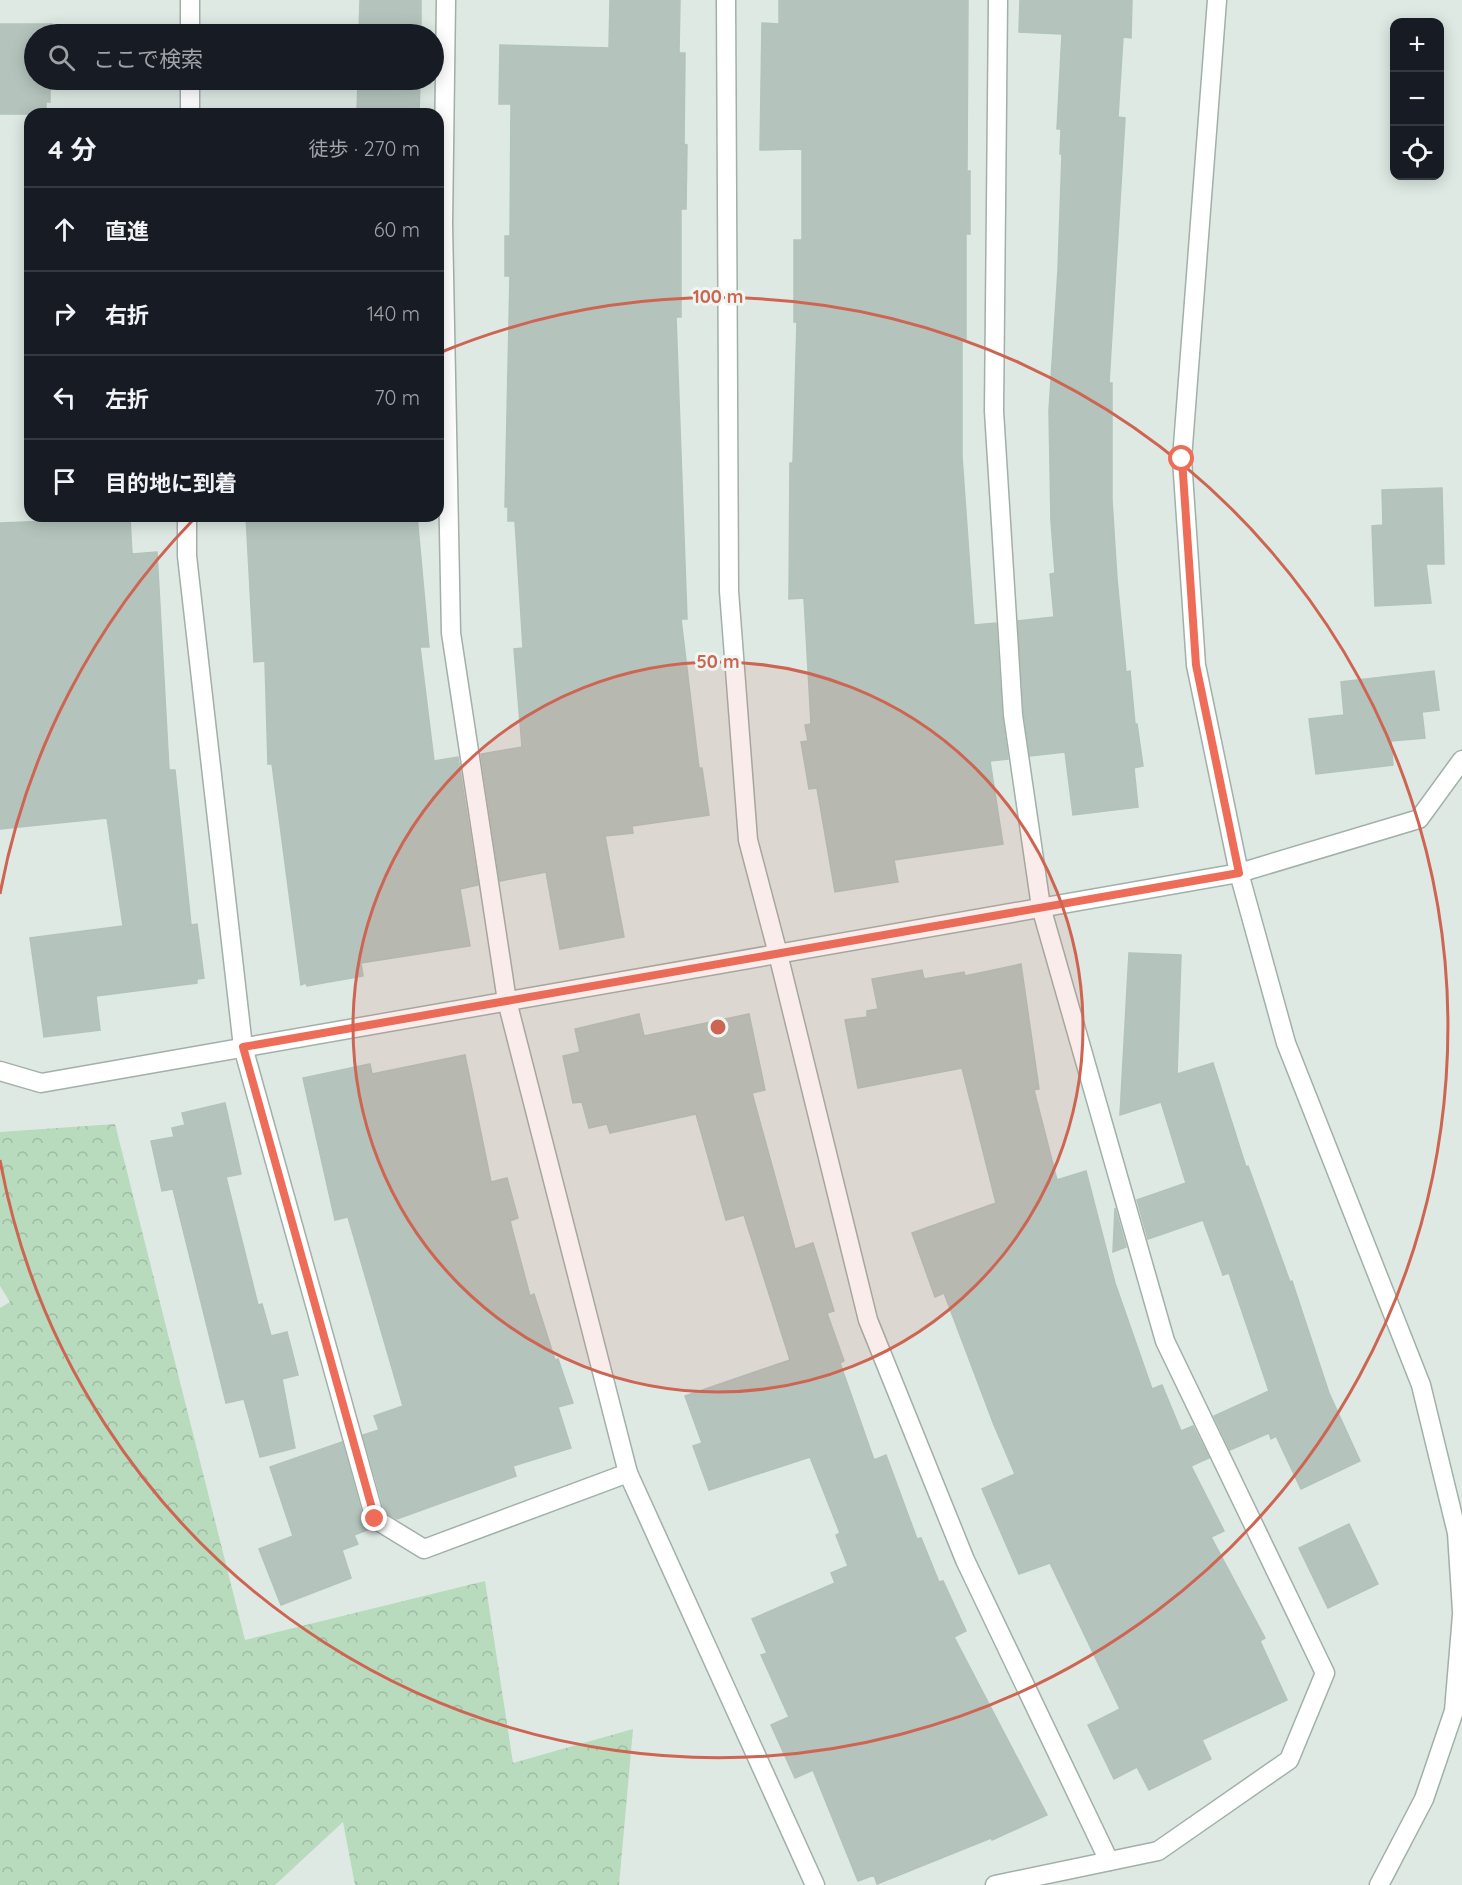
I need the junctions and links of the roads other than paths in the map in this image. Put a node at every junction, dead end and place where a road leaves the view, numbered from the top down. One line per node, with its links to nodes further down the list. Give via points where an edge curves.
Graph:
1 (190, 0): 6 (street)
2 (446, 0): 14 (street, via 444,224 451,633)
3 (726, 0): 13 (street, via 729,591 748,840)
4 (998, 0): 12 (street, via 994,411 1013,716)
5 (1217, 0): 11 (street, via 1182,459 1196,665)
6 (190, 24)
7 (190, 90): 8 (street)
8 (190, 108)
9 (187, 522): 15 (street, via 187,556)
10 (1462, 760): 11 (street, via 1419,819)
11 (1239, 873): 12 (street); 18 (street, via 1286,1042 1421,1385 1457,1533)
12 (1041, 907): 13 (street); 19 (street, via 1165,1341 1325,1673 1289,1760 1158,1851)
13 (778, 954): 14 (street); 19 (street, via 868,1320 965,1560)
14 (507, 1001): 15 (street); 17 (street)
15 (243, 1047): 16 (street, via 41,1083); 17 (street, via 375,1519 424,1549)
16 (0, 1071)
17 (628, 1473): 20 (street)
18 (1462, 1613): 22 (street, via 1454,1711 1424,1799)
19 (1109, 1861): 21 (street)
20 (815, 1885)
21 (995, 1885)
22 (1379, 1885)

